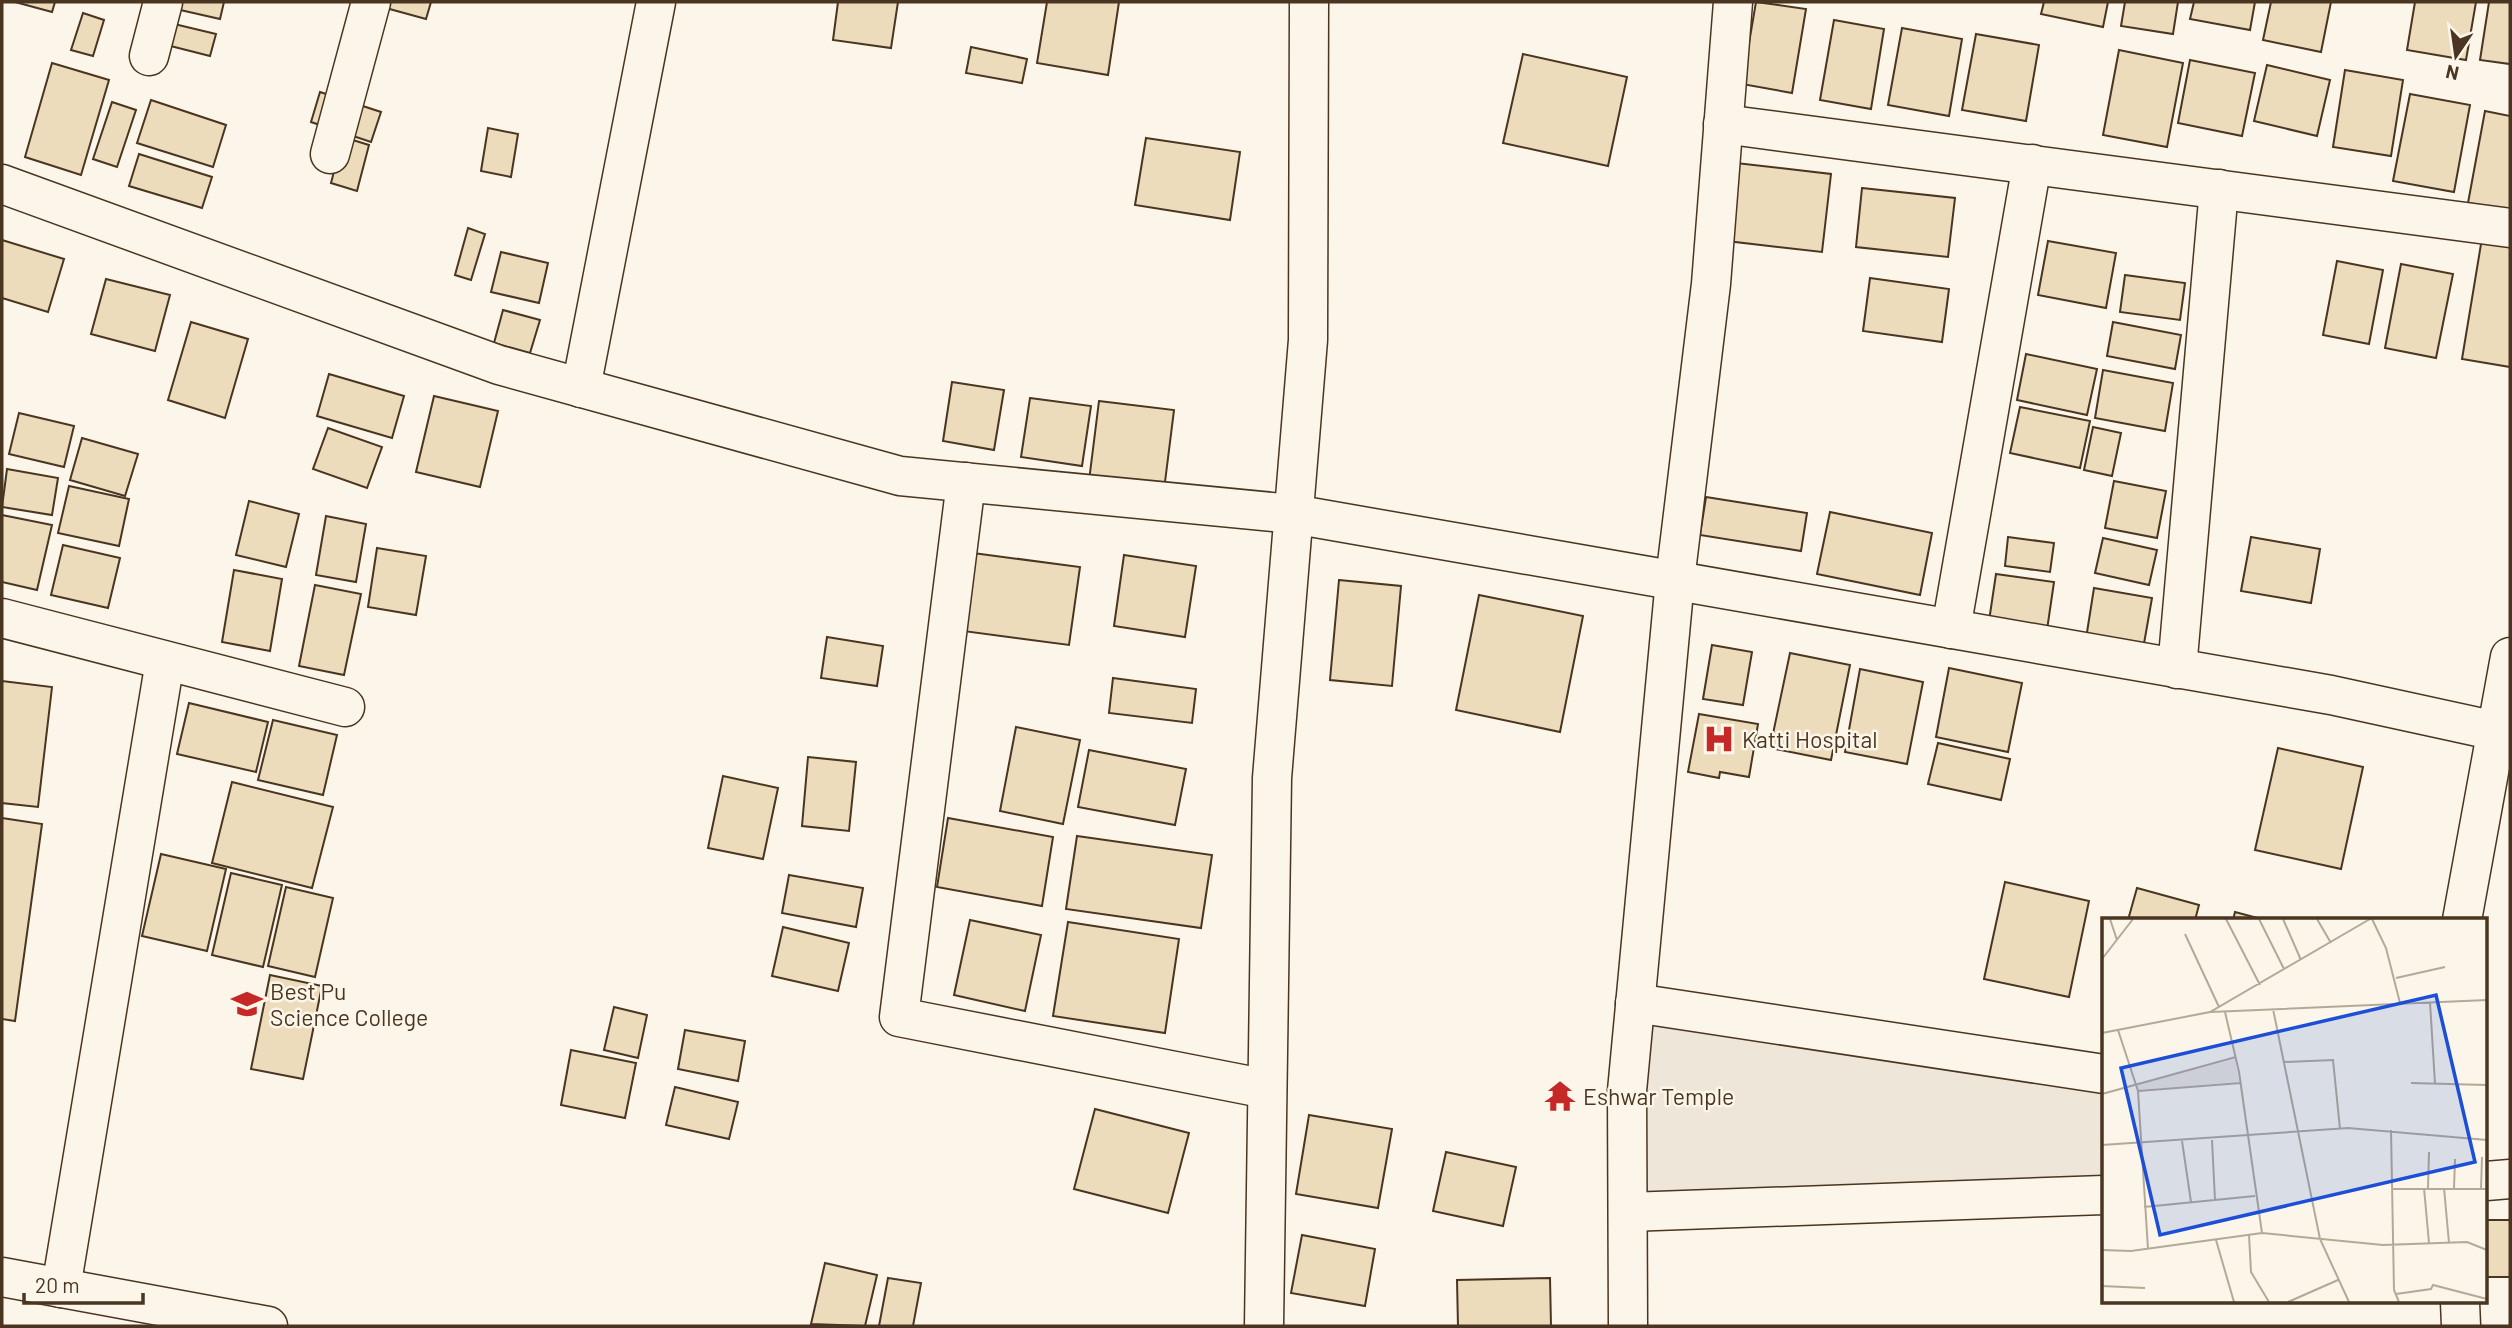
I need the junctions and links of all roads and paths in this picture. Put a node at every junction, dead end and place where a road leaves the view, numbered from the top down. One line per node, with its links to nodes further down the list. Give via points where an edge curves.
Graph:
1 (163, 2): 6 (street)
2 (371, 2): 8 (street)
3 (656, 2): 13 (street)
4 (1309, 2): 15 (street, via 1308,340)
5 (1733, 2): 7 (street)
6 (149, 56)
7 (1723, 124): 9 (street); 16 (street, via 1711,284)
8 (330, 154)
9 (2032, 164): 11 (street); 18 (street)
10 (2, 184): 13 (street, via 499,365)
11 (2219, 189): 12 (street); 21 (street)
12 (2510, 228)
13 (581, 388): 14 (street, via 900,476)
14 (966, 482): 15 (street); 27 (street, via 899,1017)
15 (1293, 514): 16 (street); 27 (street, via 1272,778)
16 (1675, 580): 18 (street); 25 (street)
17 (2, 618): 20 (street)
18 (1951, 629): 21 (street)
19 (2510, 657): 23 (street)
20 (165, 661): 22 (street); 33 (street)
21 (2177, 669): 23 (street, via 2331,695)
22 (345, 707)
23 (2504, 733): 24 (street)
24 (2462, 918)
25 (1635, 1003): 26 (street); 31 (street, via 1627,1091)
26 (2102, 1074)
27 (1267, 1089): 36 (street)
28 (2510, 1179): 29 (street)
29 (2488, 1181)
30 (2102, 1195): 31 (street)
31 (1628, 1212): 37 (street)
32 (2, 1277): 33 (street)
33 (61, 1288): 35 (street)
34 (2460, 1304): 38 (street)
35 (268, 1326)
36 (1264, 1326)
37 (1628, 1326)
38 (2461, 1326)

